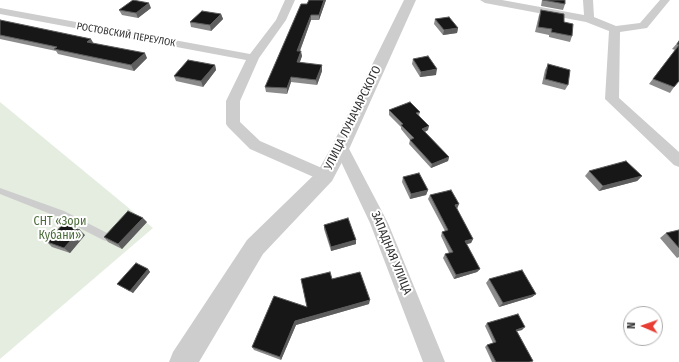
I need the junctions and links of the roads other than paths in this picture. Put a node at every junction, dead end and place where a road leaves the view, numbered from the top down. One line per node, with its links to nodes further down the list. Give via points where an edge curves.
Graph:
1 (290, 0): 9 (street, via 281,20)
2 (410, 0): 10 (street, УЛИЦА ЛУНАЧАРСКОГО)
3 (485, 0): 7 (street)
4 (588, 0): 7 (street)
5 (666, 0): 8 (street, via 643,26)
6 (0, 11): 9 (street, РОСТОВСКИЙ ПЕРЕУЛОК)
7 (589, 19): 8 (street)
8 (615, 29): 11 (street, via 612,99)
9 (253, 58): 12 (street, via 233,101 233,124 255,145)
10 (341, 147): 12 (street, УЛИЦА ЛУНАЧАРСКОГО); 16 (street, ЗАПАДНАЯ УЛИЦА, via 380,223)
11 (679, 161)
12 (324, 176): 15 (street, УЛИЦА ЛУНАЧАРСКОГО, via 255,247)
13 (0, 191): 14 (lane, via 61,214)
14 (106, 237)
15 (183, 362)
16 (434, 362)

